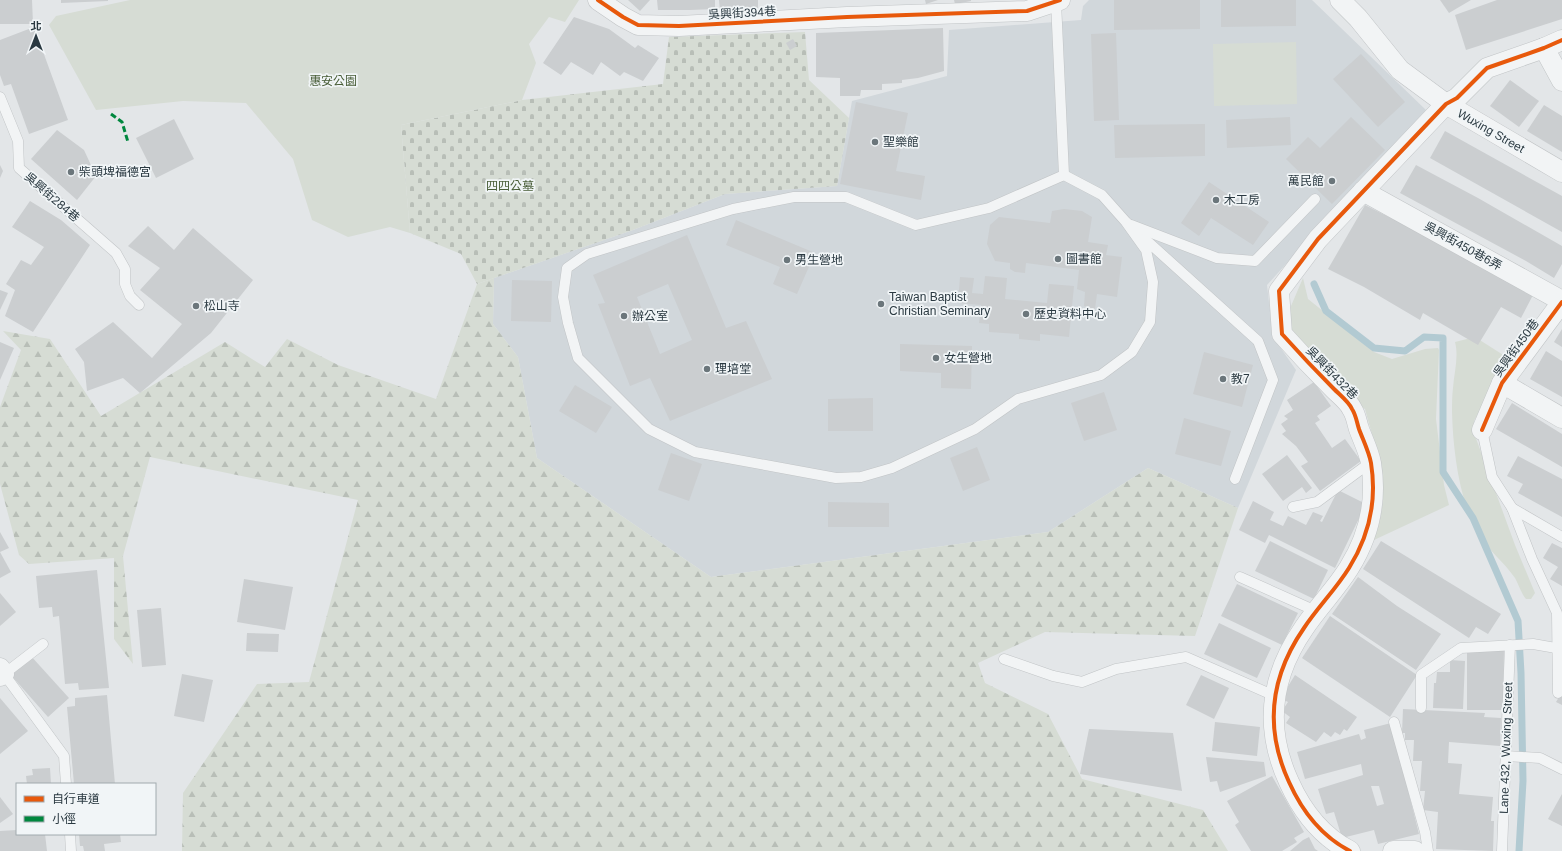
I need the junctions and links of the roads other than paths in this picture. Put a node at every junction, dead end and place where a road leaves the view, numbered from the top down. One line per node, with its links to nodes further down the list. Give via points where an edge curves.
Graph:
1 (598, 0): 3 (street, 吳興街394巷, via 638,24 679,26 1027,11)
2 (1340, 0): 8 (street, Wuxing Street, via 1400,70)
3 (1058, 1): 10 (lane)
4 (1562, 40): 5 (street, 吳興街432巷)
5 (1544, 48): 6 (street); 8 (street, 吳興街432巷, via 1487,68 1457,98)
6 (1562, 81)
7 (0, 97): 15 (lane, 吳興街284巷, via 18,141 20,168 116,253 125,269 125,284 130,296)
8 (1446, 104): 9 (street, Wuxing Street); 11 (street, 吳興街432巷)
9 (1562, 172)
10 (1064, 175): 13 (lane, via 1102,195); 13 (lane, via 989,208 916,225 846,198 794,197 733,209 587,254 567,268 564,297 578,358 649,429 695,452 836,478 861,477 892,468 975,429 1018,399 1101,375 1132,352 1150,322 1153,282 1146,250)
11 (1364, 191): 14 (street, 吳興街450巷6弄); 19 (street, 吳興街432巷, via 1318,239 1279,291 1282,334 1352,408)
12 (1315, 198): 13 (lane, via 1255,261 1216,258)
13 (1126, 222): 20 (lane, via 1258,341 1273,380)
14 (1562, 302): 16 (street, 吳興街450巷)
15 (139, 305)
16 (1502, 383): 17 (street); 18 (street, 吳興街450巷)
17 (1562, 418)
18 (1482, 430): 22 (lane, via 1492,477)
19 (1371, 462): 21 (lane, via 1317,502); 25 (street, 吳興街432巷, via 1373,490 1370,522 1349,568)
20 (1235, 479)
21 (1293, 507)
22 (1512, 508): 23 (lane); 28 (lane, via 1557,612)
23 (1562, 537)
24 (1240, 577): 25 (lane)
25 (1316, 612): 32 (street, 吳興街432巷, via 1303,628 1286,659)
26 (43, 644): 30 (lane)
27 (1510, 645): 28 (lane, via 1533,644); 33 (lane, via 1461,648 1421,674); 35 (lane, Lane 432, Wuxing Street)
28 (1559, 649): 31 (lane)
29 (1004, 659): 32 (lane, via 1053,676 1082,682 1116,670 1186,657)
30 (1, 673): 37 (lane, via 64,756)
31 (1558, 693)
32 (1275, 696): 40 (street, 吳興街432巷, via 1275,743 1292,788 1306,813 1319,829)
33 (1421, 708)
34 (1394, 722): 43 (lane)
35 (1506, 756): 36 (lane, via 1540,758); 44 (lane, Lane 432, Wuxing Street)
36 (1562, 769)
37 (66, 783)
38 (70, 835): 39 (lane)
39 (71, 851)
40 (1350, 851)
41 (1393, 851): 42 (street)
42 (1415, 851)
43 (1428, 851)
44 (1502, 851)

